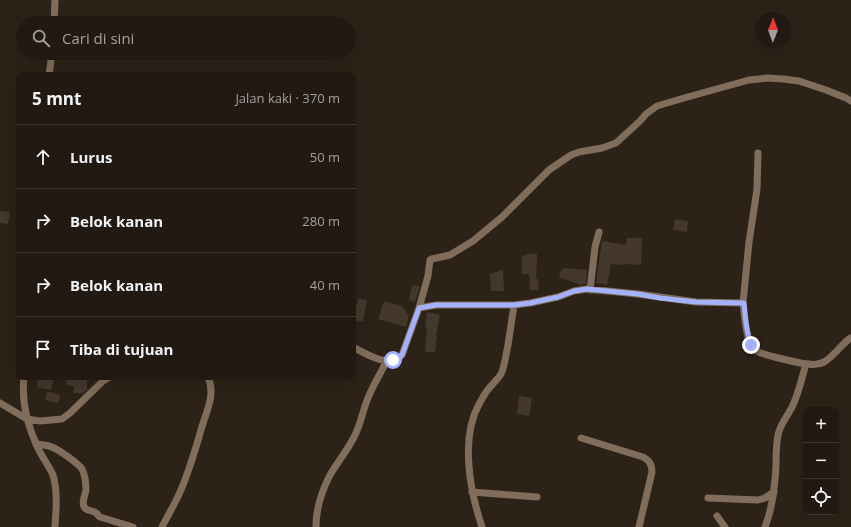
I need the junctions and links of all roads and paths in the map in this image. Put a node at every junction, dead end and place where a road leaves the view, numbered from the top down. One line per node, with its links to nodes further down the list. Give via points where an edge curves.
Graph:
1 (56, 0): 2 (street)
2 (55, 16)
3 (51, 60): 4 (street)
4 (49, 72)
5 (851, 101): 11 (street, via 799,81 768,78 749,80 658,106 616,143 571,155 549,170 502,218 473,241 450,255 430,260)
6 (758, 153): 9 (street, via 757,189)
7 (599, 232): 8 (street)
8 (590, 290): 9 (street, via 696,302); 10 (street, via 574,291 558,297)
9 (744, 303): 15 (street, via 749,338 756,351)
10 (514, 305): 11 (street, via 436,305); 23 (street, via 502,373 478,405 469,434)
11 (419, 308): 14 (street, via 402,355 398,359)
12 (851, 338): 15 (street, via 823,362)
13 (356, 348): 14 (street, via 379,360)
14 (387, 360): 31 (street, via 368,396 353,440 329,477 322,493)
15 (806, 364): 24 (street, via 795,401 778,436)
16 (24, 380): 20 (street, via 23,395)
17 (105, 380): 20 (street, via 62,419 40,422)
18 (209, 380): 30 (street, via 211,401 190,468)
19 (0, 403): 20 (street)
20 (27, 419): 22 (street)
21 (581, 438): 33 (street, via 643,457 651,463 652,472)
22 (36, 444): 28 (street, via 54,481); 29 (street, via 51,447 81,468 86,490 83,503 85,509 96,513 100,518)
23 (472, 492): 25 (street); 32 (street)
24 (774, 492): 26 (street, via 758,500); 35 (street)
25 (537, 497)
26 (708, 498)
27 (717, 516): 34 (street)
28 (55, 527)
29 (133, 527)
30 (162, 527)
31 (316, 527)
32 (482, 527)
33 (639, 527)
34 (725, 527)
35 (765, 527)

